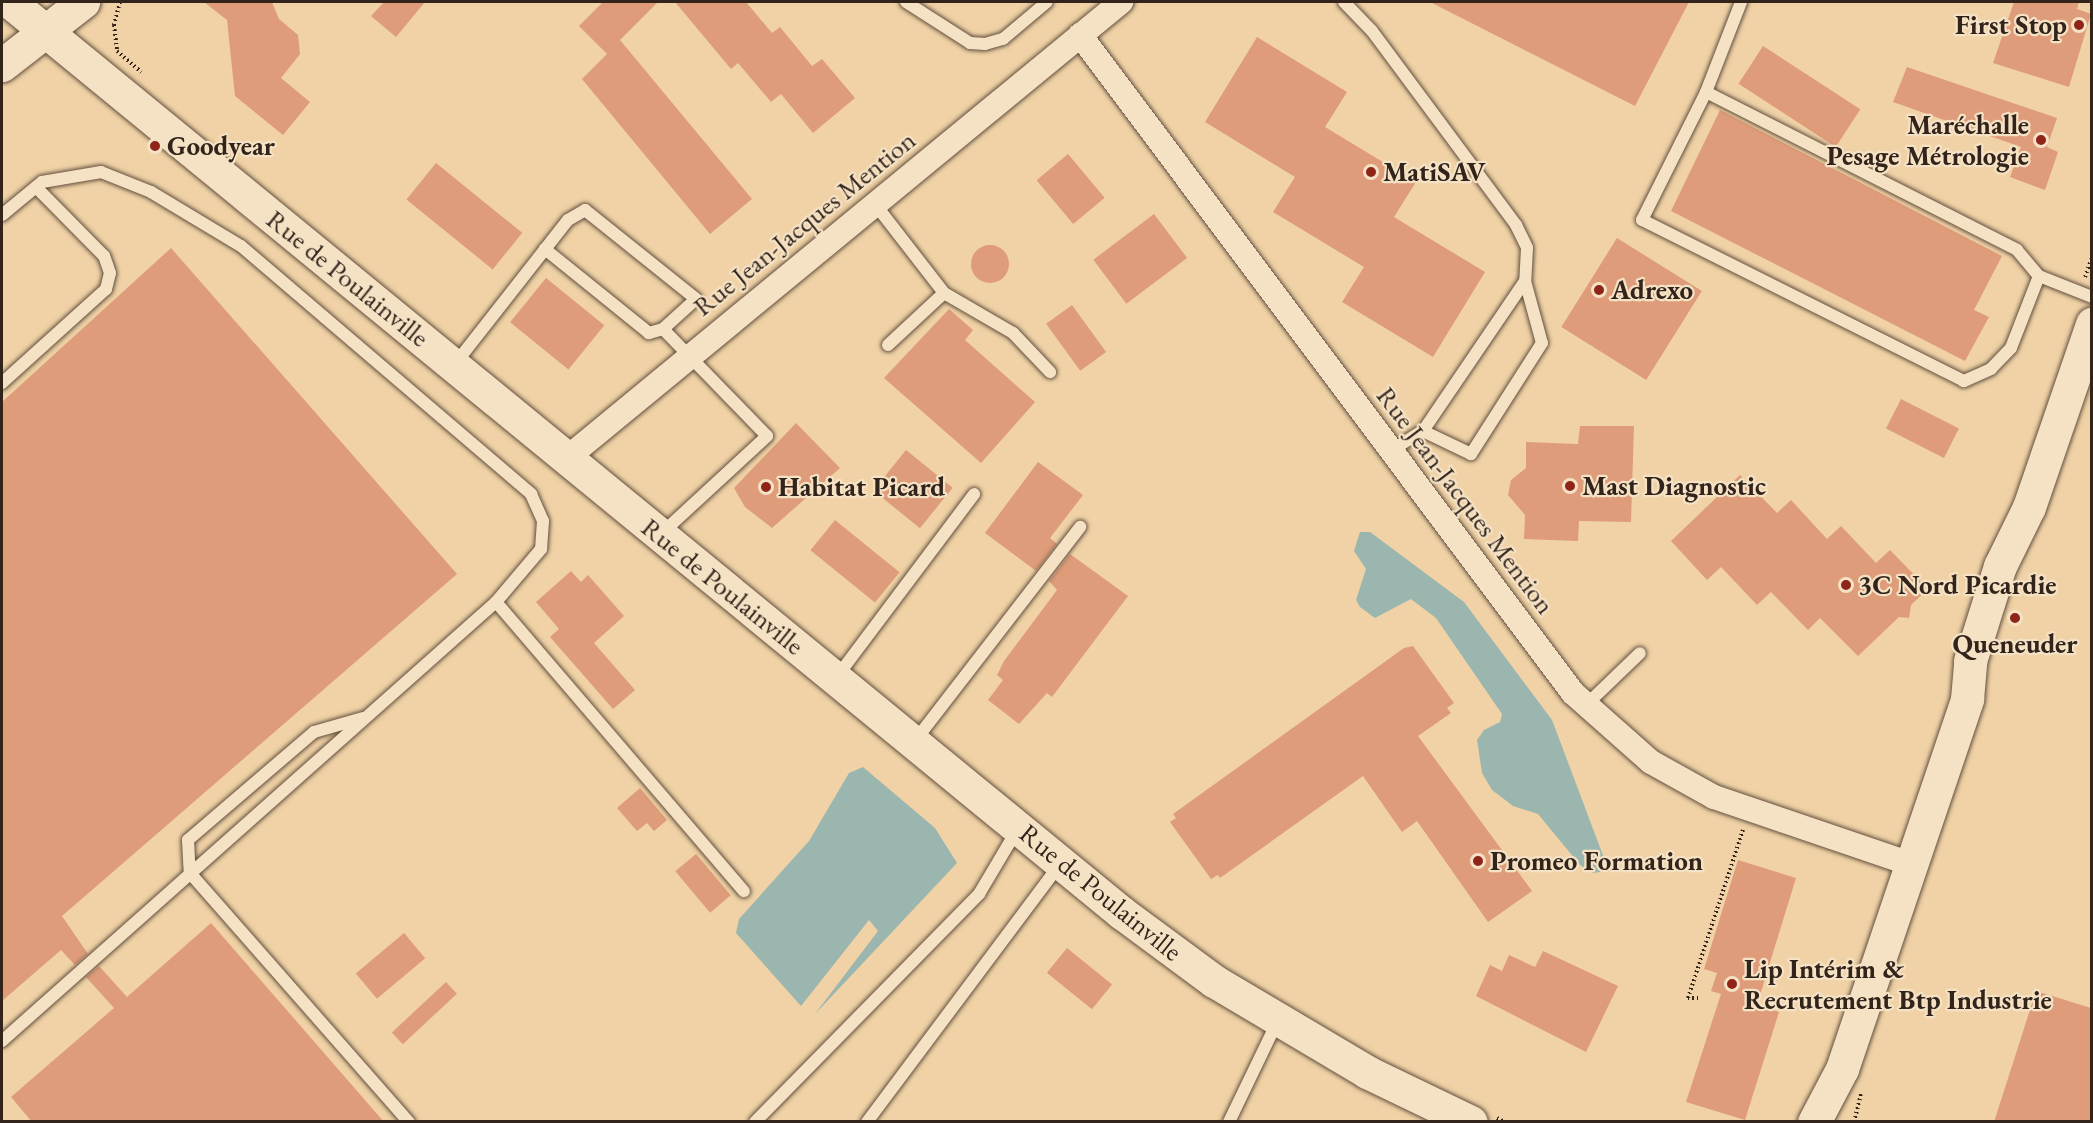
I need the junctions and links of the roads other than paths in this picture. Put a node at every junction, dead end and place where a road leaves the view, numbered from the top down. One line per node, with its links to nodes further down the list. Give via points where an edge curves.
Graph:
1 (10, 2): 8 (street, Rue de Poulainville)
2 (83, 2): 8 (street)
3 (906, 2): 4 (lane, via 970,43 985,44 1003,39)
4 (1047, 2)
5 (1121, 2): 9 (street, Rue Jean-Jacques Mention)
6 (1344, 2): 17 (lane, via 1372,31 1516,225 1527,248)
7 (1741, 2): 11 (lane)
8 (47, 32): 10 (street); 24 (street, Rue de Poulainville)
9 (1080, 35): 13 (street, Rue Jean-Jacques Mention); 28 (street, Rue Jean-Jacques Mention)
10 (2, 65)
11 (1706, 92): 16 (lane, via 2017,250); 16 (lane, via 1642,220 1964,381 1990,369 2011,348)
12 (36, 187): 14 (lane); 26 (lane, via 104,256 110,273 106,289); 33 (lane, via 101,171 151,192 241,246 531,494 543,521 541,549)
13 (875, 204): 18 (lane); 23 (street, Rue Jean-Jacques Mention)
14 (2, 215)
15 (545, 249): 21 (lane, via 649,333); 21 (lane, via 568,220 585,210 696,299); 24 (lane)
16 (2039, 276): 19 (lane)
17 (1525, 281): 27 (lane); 27 (lane, via 1542,343 1471,454)
18 (944, 293): 22 (lane); 25 (lane, via 1013,333)
19 (2091, 297)
20 (2091, 324): 41 (street, via 2029,507 2021,574 1989,668 1967,699)
21 (663, 328): 23 (lane)
22 (888, 345)
23 (690, 356): 29 (street, Rue Jean-Jacques Mention); 32 (lane, via 767,436)
24 (454, 365): 29 (street, Rue de Poulainville)
25 (1050, 372)
26 (2, 383)
27 (1424, 431): 28 (lane)
28 (1392, 450): 36 (street, Rue Jean-Jacques Mention)
29 (567, 458): 32 (street, Rue de Poulainville)
30 (974, 494): 35 (lane)
31 (1080, 527): 38 (lane)
32 (660, 535): 35 (street, Rue de Poulainville)
33 (496, 602): 37 (lane); 43 (lane)
34 (1640, 653): 36 (lane)
35 (836, 678): 38 (street, Rue de Poulainville)
36 (1586, 706): 41 (street, Rue Jean-Jacques Mention, via 1651,762 1714,797)
37 (367, 717): 42 (lane); 42 (lane, via 314,732 188,840)
38 (914, 742): 39 (street, Rue de Poulainville)
39 (1019, 826): 40 (street, Rue de Poulainville); 48 (lane, via 979,894)
40 (1062, 862): 44 (street, Rue de Poulainville, via 1214,981); 49 (lane)
41 (1911, 864): 46 (street)
42 (190, 873): 45 (lane); 47 (lane)
43 (744, 891)
44 (1279, 1020): 50 (lane); 51 (street, Rue de Poulainville, via 1367,1072)
45 (2, 1041)
46 (1842, 1069): 52 (street); 53 (street)
47 (409, 1122)
48 (755, 1122)
49 (867, 1122)
50 (1229, 1122)
51 (1471, 1122)
52 (1814, 1122)
53 (1839, 1122)

